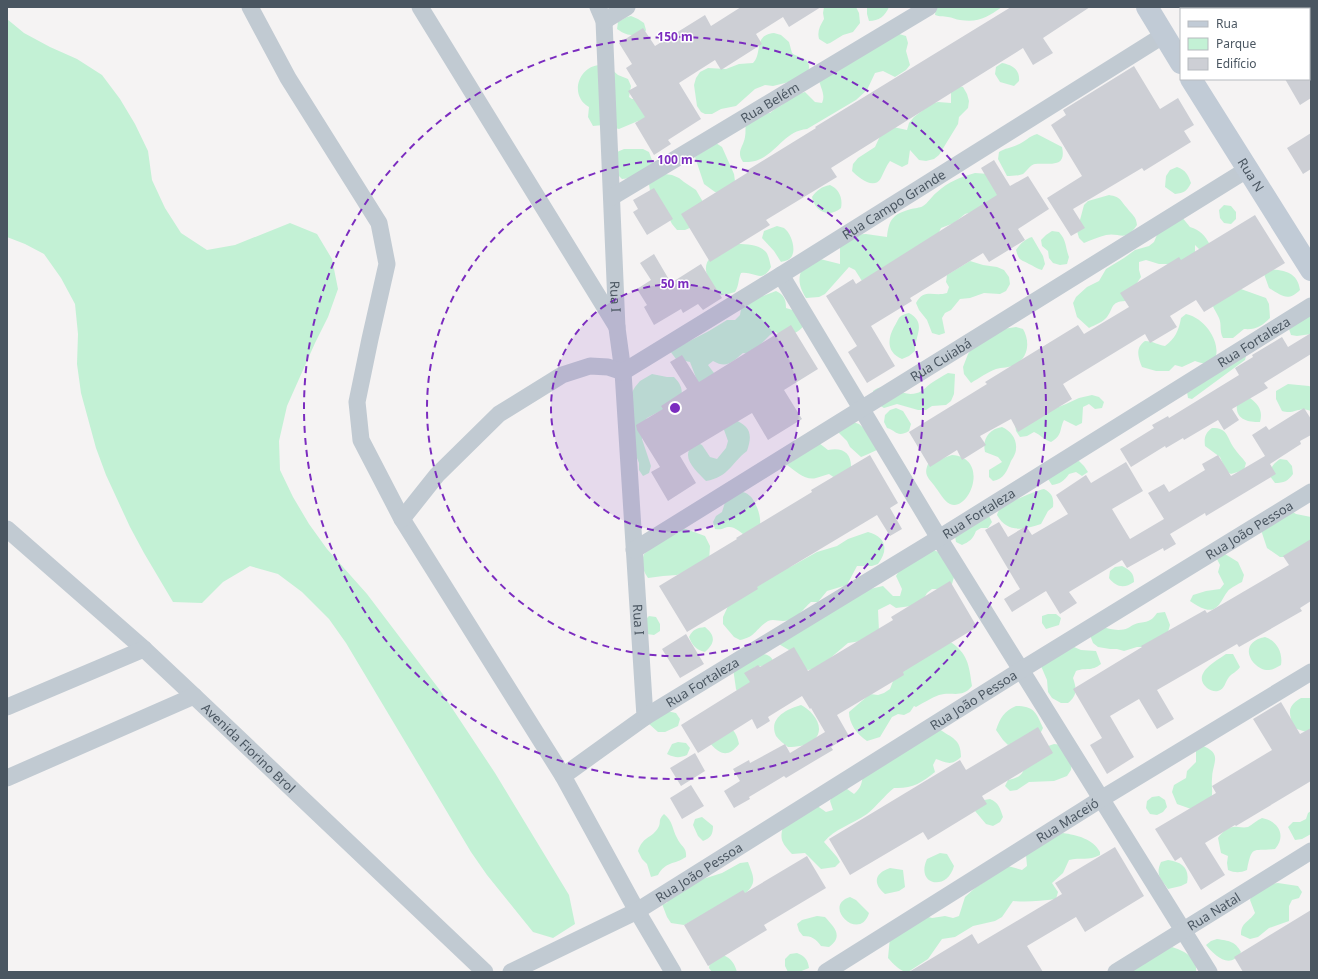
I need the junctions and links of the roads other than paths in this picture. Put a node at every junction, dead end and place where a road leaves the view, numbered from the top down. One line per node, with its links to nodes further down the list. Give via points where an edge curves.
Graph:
1 (250, 7): 19 (street, via 288,78 379,223 387,264 357,402 362,440)
2 (420, 7): 15 (street)
3 (627, 7): 6 (street)
4 (929, 7): 11 (street, Rua Belém)
5 (1147, 7): 7 (street)
6 (601, 14): 11 (street, Rua I)
7 (1164, 35): 8 (street); 13 (street, Rua Campo Grande)
8 (1180, 60)
9 (1192, 80): 10 (street, Rua N)
10 (1248, 169): 12 (street, Rua N); 17 (street, Rua Cuiabá)
11 (612, 197): 15 (street, Rua I)
12 (1311, 270)
13 (781, 275): 16 (street, Rua Campo Grande); 17 (street)
14 (1311, 306): 21 (street, Rua Fortaleza)
15 (617, 328): 16 (street, Rua I)
16 (622, 372): 19 (street, via 608,367 590,366 562,375 499,414 437,475); 22 (street, Rua I)
17 (861, 408): 21 (street); 22 (street, Rua Cuiabá)
18 (1311, 492): 24 (street, Rua João Pessoa)
19 (402, 519): 29 (street)
20 (7, 529): 23 (street, Avenida Fiorino Brol)
21 (940, 538): 24 (street); 28 (street, Rua Fortaleza)
22 (634, 550): 28 (street, Rua I)
23 (144, 649): 26 (street, Avenida Fiorino Brol); 27 (street)
24 (1021, 670): 31 (street); 33 (street, Rua João Pessoa)
25 (1311, 672): 31 (street, Rua Maceió)
26 (194, 696): 30 (street); 35 (street, Avenida Fiorino Brol)
27 (7, 707)
28 (645, 717): 29 (street)
29 (563, 776): 33 (street)
30 (7, 778)
31 (1100, 799): 34 (street); 38 (street, Rua Maceió)
32 (1311, 851): 34 (street, Rua Natal)
33 (637, 911): 36 (street, Rua João Pessoa); 37 (street)
34 (1183, 932): 39 (street, Rua Natal); 40 (street)
35 (485, 972)
36 (511, 972)
37 (673, 972)
38 (826, 972)
39 (1116, 972)
40 (1209, 972)

